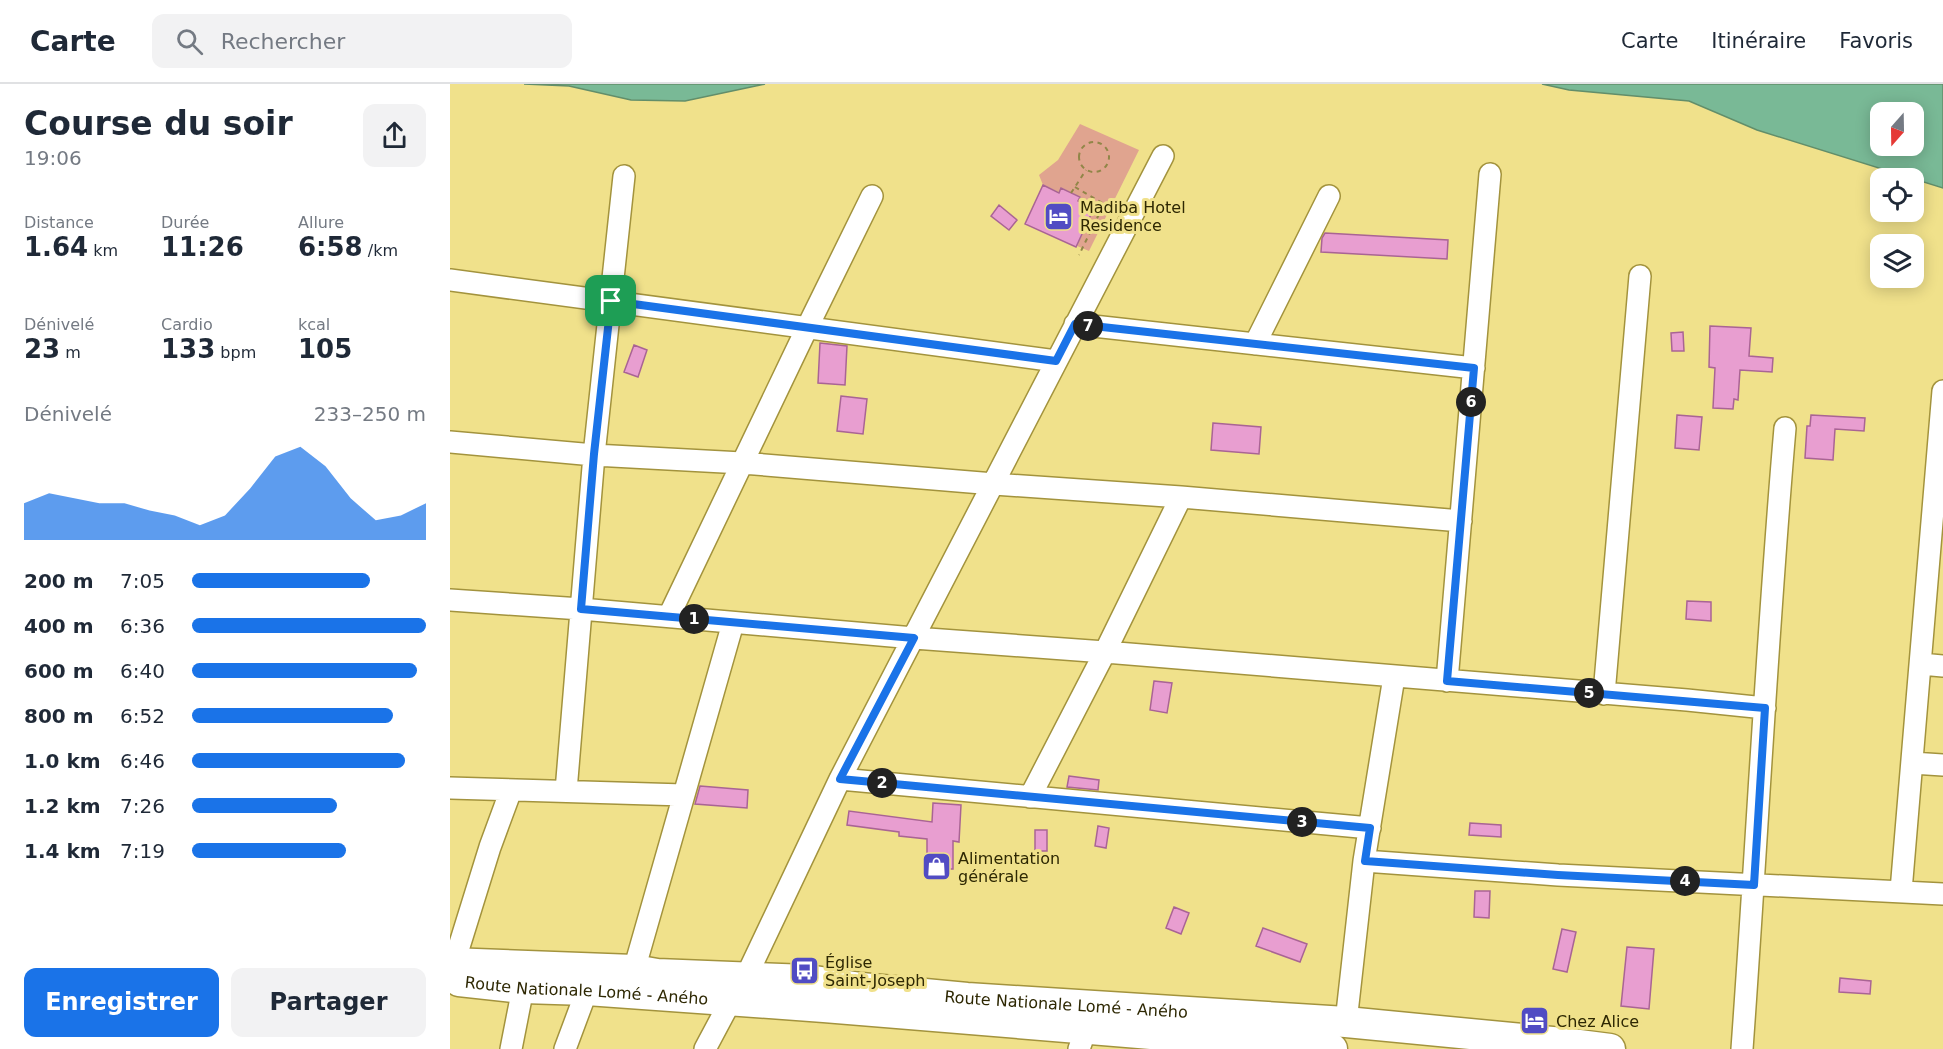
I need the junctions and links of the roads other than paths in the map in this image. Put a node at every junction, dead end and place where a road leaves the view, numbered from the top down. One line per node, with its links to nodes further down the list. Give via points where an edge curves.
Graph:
1 (1163, 156): 9 (street)
2 (1490, 174): 13 (street)
3 (624, 176): 8 (street)
4 (872, 196): 10 (street)
5 (1329, 196): 11 (street)
6 (1640, 276): 32 (street)
7 (450, 280): 8 (street)
8 (611, 301): 10 (street); 17 (street)
9 (1075, 324): 11 (street); 12 (street)
10 (807, 327): 12 (street); 18 (street)
11 (1255, 344): 13 (street)
12 (1056, 361): 19 (street)
13 (1474, 368): 21 (street)
14 (1943, 391): 28 (street)
15 (1785, 429): 33 (street)
16 (450, 442): 17 (street)
17 (594, 454): 18 (street); 23 (street)
18 (742, 463): 19 (street); 24 (street)
19 (994, 484): 20 (street); 26 (street)
20 (1180, 497): 21 (street); 27 (street)
21 (1461, 521): 31 (street)
22 (450, 600): 23 (street)
23 (581, 609): 24 (street); 39 (street)
24 (669, 616): 25 (street)
25 (733, 623): 26 (street); 40 (street)
26 (914, 638): 27 (street); 36 (street)
27 (1105, 652): 30 (street); 41 (street)
28 (1921, 664): 29 (street); 34 (street)
29 (1943, 666)
30 (1394, 677): 31 (street); 42 (street)
31 (1447, 681): 32 (street)
32 (1604, 694): 33 (street)
33 (1765, 708): 44 (street)
34 (1912, 763): 35 (street); 45 (street)
35 (1943, 765)
36 (840, 779): 41 (street); 49 (street)
37 (450, 788): 38 (street)
38 (511, 790): 39 (street); 47 (street)
39 (566, 791): 40 (street)
40 (684, 795): 48 (street)
41 (1030, 797): 42 (street)
42 (1370, 828): 43 (street)
43 (1365, 861): 44 (street); 53 (street)
44 (1754, 885): 45 (street); 61 (street)
45 (1901, 891): 46 (street)
46 (1943, 894)
47 (452, 969): 48 (highway, Route Nationale Lomé - Aného); 50 (highway, Route Nationale Lomé - Aného)
48 (634, 970): 49 (highway, Route Nationale Lomé - Aného)
49 (746, 977): 52 (street); 53 (highway, Route Nationale Lomé - Aného, via 967,998)
50 (523, 988): 51 (highway, Route Nationale Lomé - Aného); 56 (street)
51 (587, 990): 52 (highway, Route Nationale Lomé - Aného); 57 (street)
52 (730, 1002): 54 (highway, Route Nationale Lomé - Aného, via 824,1007); 58 (street)
53 (1346, 1022): 60 (highway, Route Nationale Lomé - Aného)
54 (1083, 1039): 55 (highway, Route Nationale Lomé - Aného)
55 (1281, 1047): 59 (highway, Route Nationale Lomé - Aného)
56 (511, 1049)
57 (565, 1049)
58 (705, 1049)
59 (1332, 1049)
60 (1610, 1049)
61 (1742, 1049)

